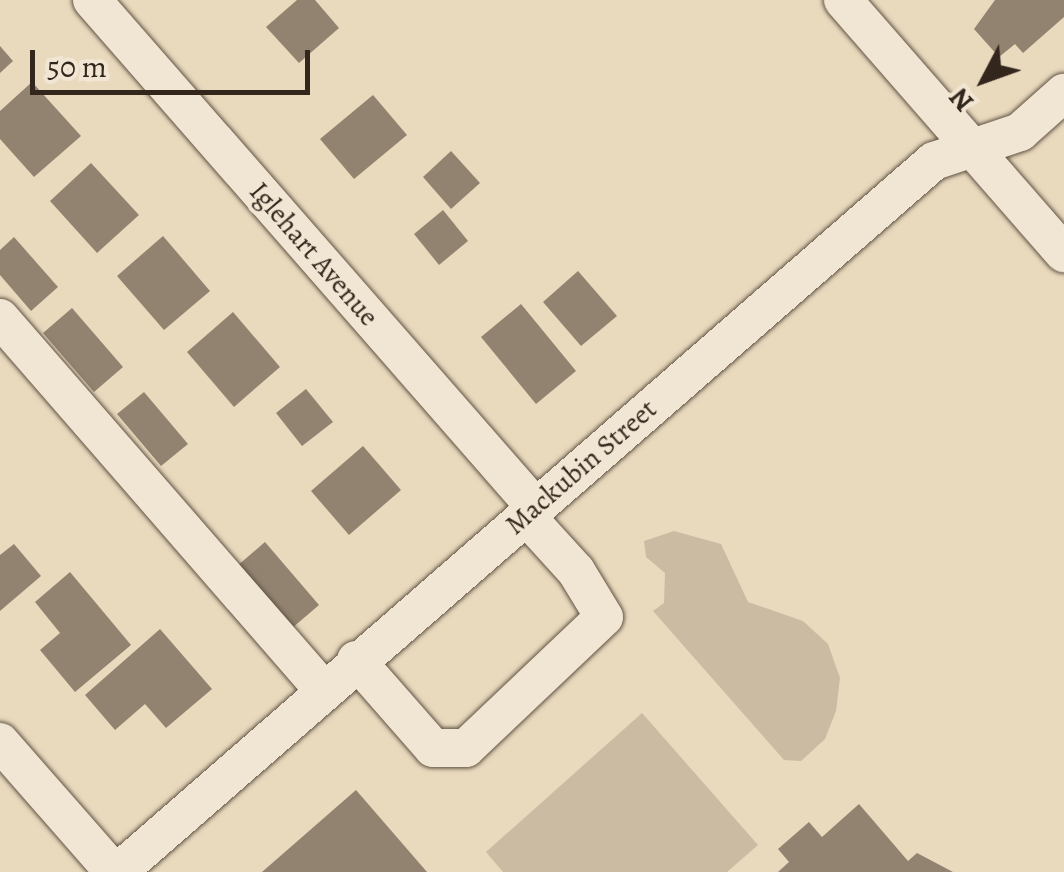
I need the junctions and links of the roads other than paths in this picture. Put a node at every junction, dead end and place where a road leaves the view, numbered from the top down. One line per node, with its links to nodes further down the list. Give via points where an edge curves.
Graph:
1 (92, 0): 7 (street, Iglehart Avenue)
2 (844, 0): 4 (street)
3 (1064, 94): 4 (street, Mackubin Street, via 1020,132)
4 (972, 148): 5 (street); 7 (street, Mackubin Street, via 934,160)
5 (1064, 253)
6 (0, 318): 9 (street)
7 (530, 511): 8 (street, Mackubin Street); 8 (street, Iglehart Avenue, via 604,617 466,748 433,748)
8 (356, 660): 9 (street, Mackubin Street)
9 (322, 689): 11 (street, Mackubin Street)
10 (0, 742): 11 (street)
11 (116, 872)

